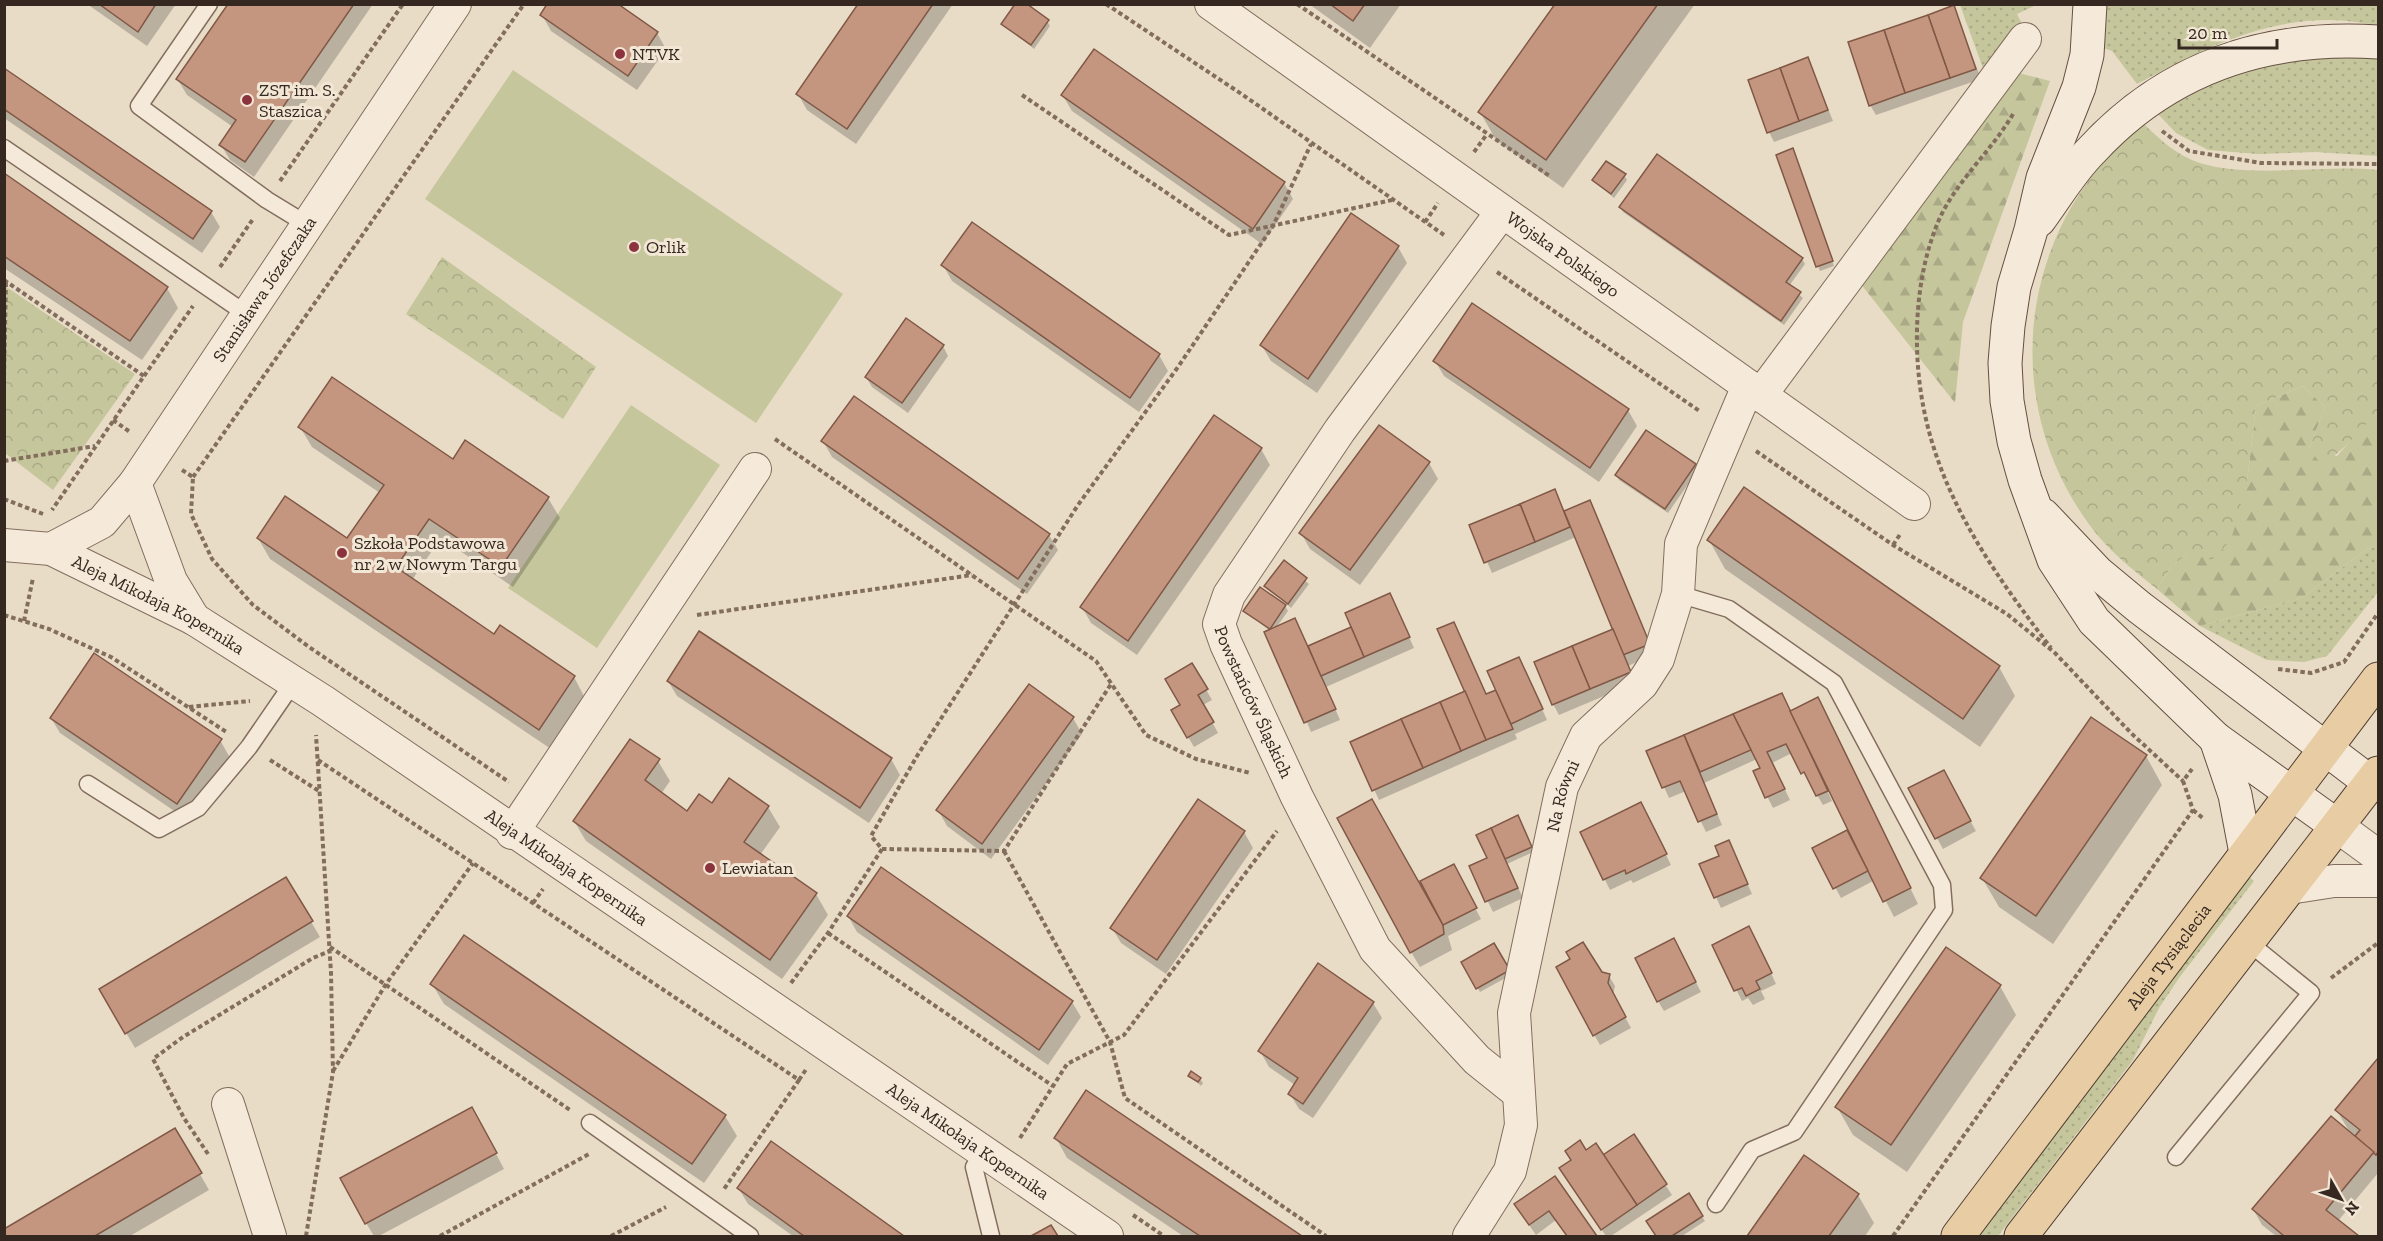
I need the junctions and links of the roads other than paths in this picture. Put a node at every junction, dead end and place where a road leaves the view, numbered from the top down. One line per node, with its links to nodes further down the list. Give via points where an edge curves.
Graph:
1 (208, 4): 9 (lane, via 139,106 267,200)
2 (455, 4): 9 (street, Stanisława Józefczaka)
3 (1211, 4): 8 (street, Wojska Polskiego)
4 (2090, 4): 10 (main road, via 2087,55 2079,87 2043,178)
5 (2025, 39): 12 (street, Na Równi)
6 (2379, 42): 10 (main road, via 2300,42 2254,52 2211,66 2140,104 2089,152)
7 (4, 148): 11 (lane)
8 (1501, 213): 12 (street, Wojska Polskiego); 35 (street, Powstańców Śląskich, via 1314,468 1229,595 1220,624 1297,797 1375,949 1477,1060)
9 (308, 225): 11 (street, Stanisława Józefczaka)
10 (2031, 230): 16 (main road, via 2014,287 2005,363 2014,441)
11 (248, 315): 14 (street, Stanisława Józefczaka)
12 (1754, 391): 15 (street, Wojska Polskiego); 19 (street, Na Równi, via 1728,430 1681,544)
13 (755, 469): 29 (street)
14 (135, 483): 18 (street, Stanisława Józefczaka, via 102,522); 20 (street, via 171,581)
15 (1914, 504)
16 (2036, 506): 23 (main road, via 2054,560 2094,621); 24 (main road, via 2098,573)
17 (4, 545): 18 (street, Aleja Mikołaja Kopernika)
18 (51, 549): 20 (street, Aleja Mikołaja Kopernika)
19 (1678, 594): 35 (street, Na Równi, via 1658,659 1642,684 1586,736 1562,787 1514,1013); 40 (lane, via 1729,609 1834,683 1942,885 1944,910 1794,1132 1752,1150)
20 (194, 619): 22 (street, Aleja Mikołaja Kopernika)
21 (2379, 679): 24 (main road, Aleja Tysiąclecia)
22 (293, 683): 26 (lane, via 249,747 198,808 159,829); 29 (street, Aleja Mikołaja Kopernika)
23 (2216, 739): 27 (main road); 30 (main road, via 2235,795)
24 (2326, 748): 25 (main road); 27 (main road, Aleja Tysiąclecia)
25 (2376, 781): 28 (main road)
26 (88, 784)
27 (2292, 793): 28 (main road); 30 (main road, Aleja Tysiąclecia)
28 (2337, 826): 31 (street); 33 (main road)
29 (512, 832): 38 (street, Aleja Mikołaja Kopernika)
30 (2246, 853): 46 (main road, Aleja Tysiąclecia)
31 (2379, 856)
32 (2379, 880): 33 (street)
33 (2289, 888): 34 (main road)
34 (2248, 942): 39 (lane, via 2311,993); 47 (main road)
35 (1517, 1092): 45 (street, Na Równi, via 1521,1125 1510,1171)
36 (228, 1104): 41 (street)
37 (590, 1123): 42 (lane)
38 (984, 1151): 43 (lane, via 975,1167); 44 (street, Aleja Mikołaja Kopernika)
39 (2176, 1157)
40 (1716, 1204)
41 (270, 1236)
42 (750, 1236)
43 (991, 1236)
44 (1107, 1236)
45 (1469, 1236)
46 (1958, 1236)
47 (2021, 1236)

